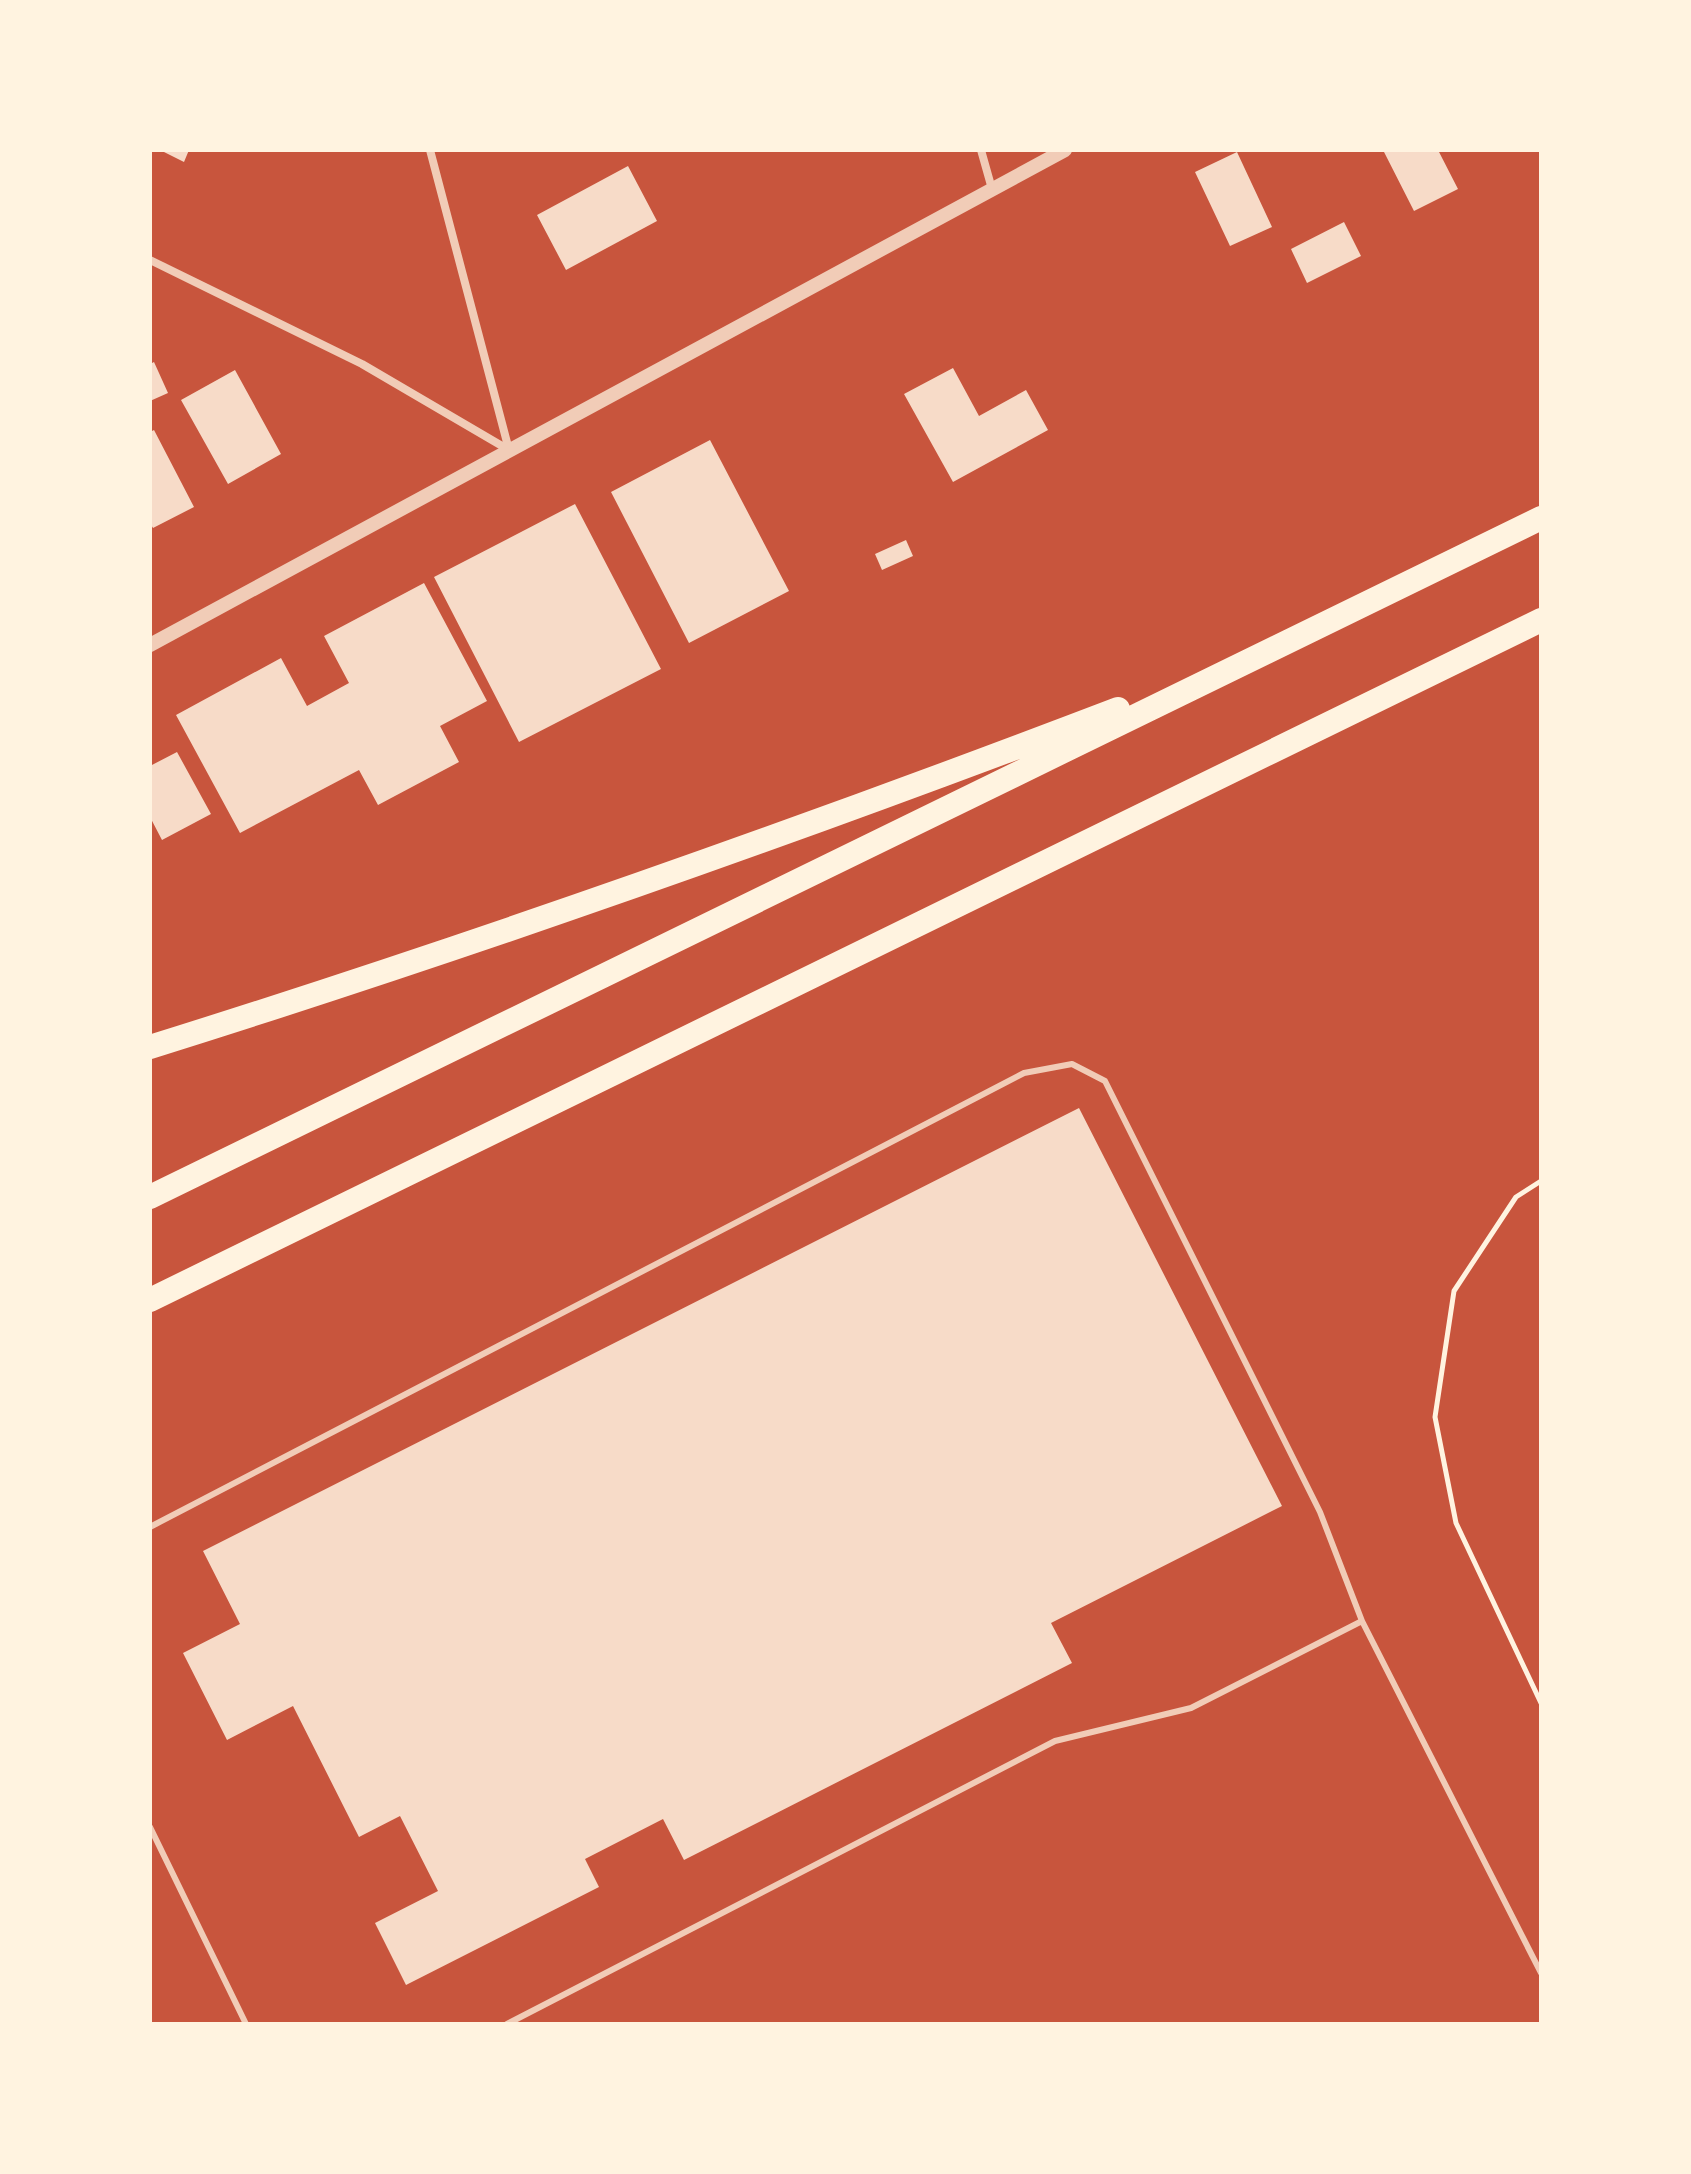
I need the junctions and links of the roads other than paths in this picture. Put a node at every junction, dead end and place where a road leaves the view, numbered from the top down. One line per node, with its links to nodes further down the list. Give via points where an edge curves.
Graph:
1 (430, 150): 6 (street)
2 (981, 150): 4 (street)
3 (1065, 150): 4 (street)
4 (992, 189): 6 (street)
5 (150, 260): 6 (street, via 362,364)
6 (509, 450): 9 (street)
7 (1541, 518): 10 (highway)
8 (1541, 620): 13 (highway)
9 (150, 645)
10 (1258, 656): 11 (highway, via 849,812 371,978); 12 (highway)
11 (150, 1047)
12 (150, 1197)
13 (150, 1300)
14 (150, 1527): 15 (lane, via 1024,1073 1072,1064 1105,1081 1320,1512)
15 (1362, 1621): 17 (lane); 19 (lane, via 1191,1708 1055,1741)
16 (150, 1827): 18 (lane)
17 (1541, 1973)
18 (246, 2024)
19 (507, 2024)

